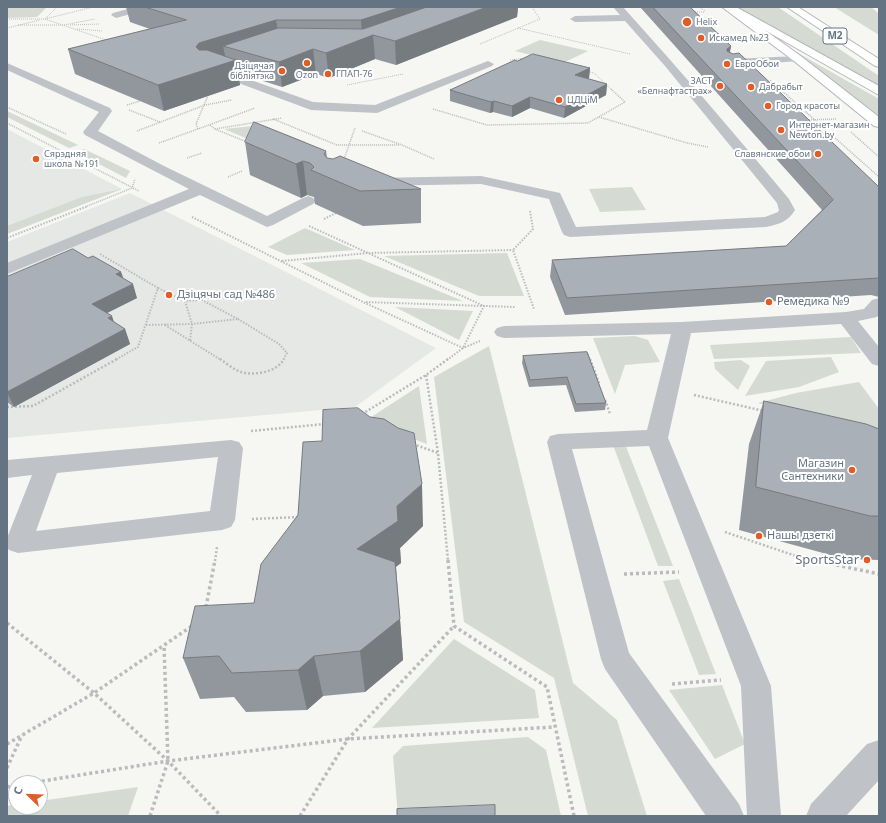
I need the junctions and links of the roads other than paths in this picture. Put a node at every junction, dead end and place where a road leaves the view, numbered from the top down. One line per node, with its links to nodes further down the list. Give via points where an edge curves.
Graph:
1 (146, 7): 5 (lane)
2 (728, 7): 7 (main road); 17 (main road)
3 (792, 7): 12 (main road, М2)
4 (623, 12): 6 (lane); 8 (lane)
5 (116, 15)
6 (575, 19)
7 (798, 59): 9 (lane); 18 (main road)
8 (666, 61): 11 (lane); 19 (lane, via 784,202 787,210 784,215 766,222 570,232 555,196 481,180)
9 (731, 62)
10 (488, 64): 15 (lane, via 377,109 311,106)
11 (685, 64)
12 (879, 64)
13 (227, 65): 15 (lane)
14 (7, 66): 20 (lane, via 106,111 90,132)
15 (213, 70): 16 (lane)
16 (201, 74)
17 (879, 91)
18 (879, 123)
19 (360, 182)
20 (200, 190): 21 (lane, via 267,222); 22 (lane)
21 (308, 201)
22 (7, 269)
23 (879, 304): 24 (lane, via 870,313)
24 (846, 318): 25 (lane); 27 (lane)
25 (682, 328): 26 (lane); 28 (lane)
26 (504, 332)
27 (879, 360)
28 (657, 438): 32 (lane, via 558,442 616,660); 33 (lane, via 756,686)
29 (48, 465): 29 (lane, via 18,544 222,520 231,448); 30 (lane)
30 (7, 469)
31 (879, 756): 34 (lane)
32 (727, 816)
33 (764, 816)
34 (823, 816)

